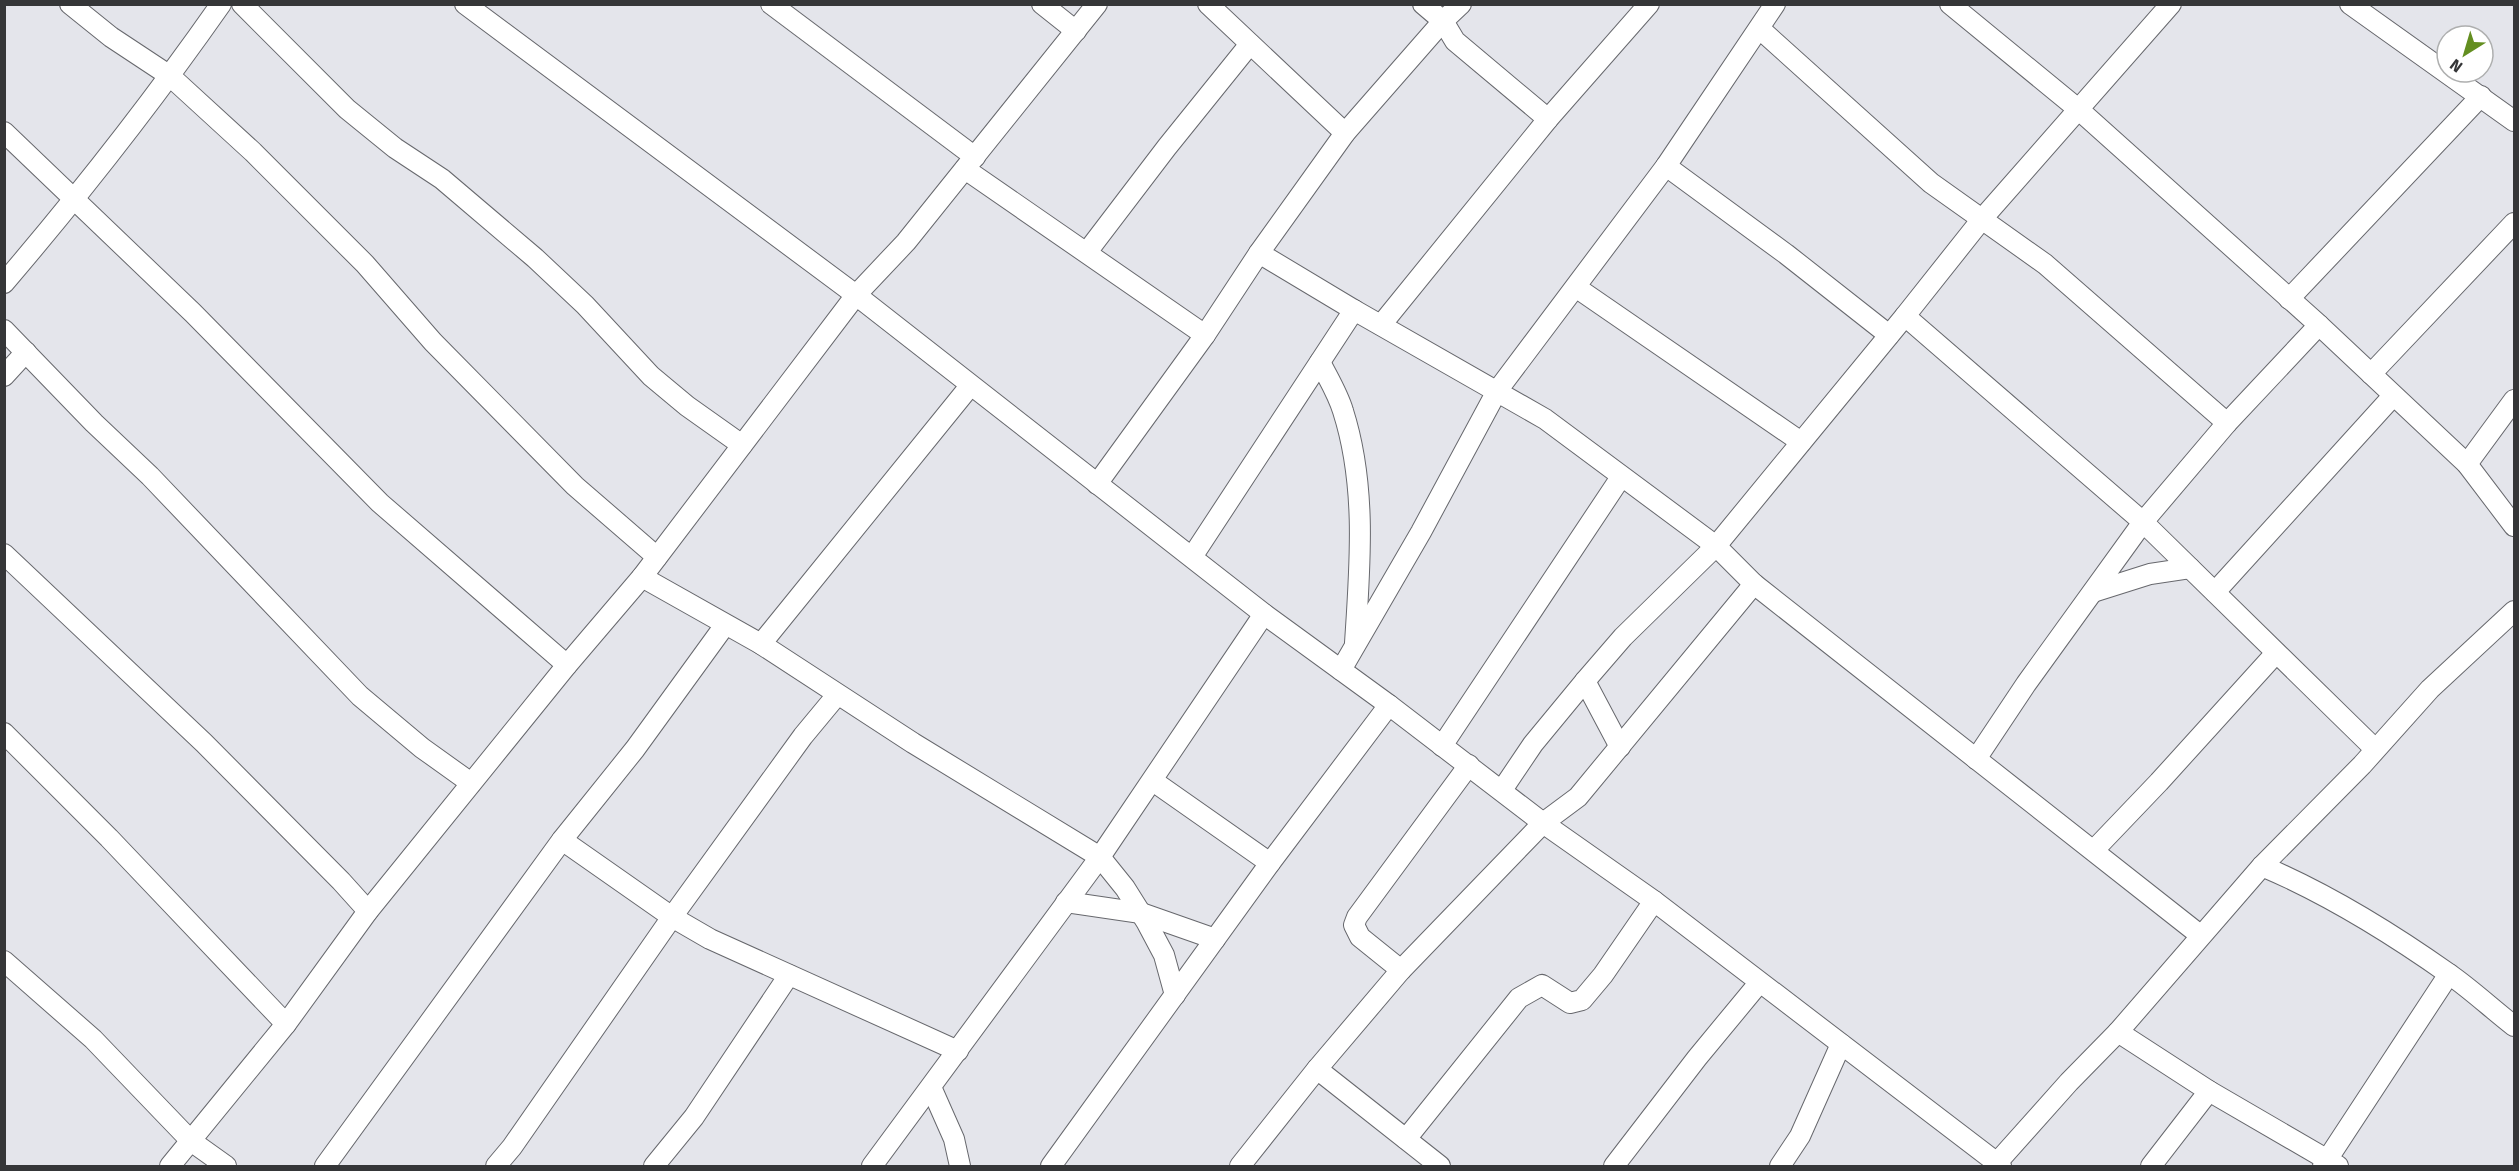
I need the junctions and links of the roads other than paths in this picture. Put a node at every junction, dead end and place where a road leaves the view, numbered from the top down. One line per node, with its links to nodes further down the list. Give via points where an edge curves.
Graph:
1 (70, 4): 20 (street)
2 (221, 4): 20 (street)
3 (242, 4): 55 (street, via 346,109 450,186 535,258 585,304 651,376)
4 (465, 4): 36 (street)
5 (771, 4): 27 (street)
6 (1042, 4): 18 (street)
7 (1097, 4): 18 (street)
8 (1208, 4): 19 (street)
9 (1423, 4): 16 (street)
10 (1461, 4): 16 (street)
11 (1649, 4): 23 (street)
12 (1775, 4): 17 (street)
13 (1950, 4): 22 (street)
14 (2171, 4): 22 (street)
15 (2350, 4): 21 (street)
16 (1443, 21): 23 (street, via 1455,41); 26 (street)
17 (1760, 29): 28 (street); 30 (street, via 1931,183)
18 (1076, 31): 27 (street)
19 (1250, 44): 26 (street); 32 (street)
20 (170, 76): 29 (street); 63 (street, via 365,264 433,342 575,486)
21 (2481, 96): 24 (street); 37 (street)
22 (2078, 109): 30 (street); 37 (street)
23 (1548, 119): 40 (street)
24 (2514, 121)
25 (4, 132): 29 (street)
26 (1345, 133): 33 (street)
27 (970, 163): 32 (street); 36 (street, via 906,242)
28 (1666, 166): 35 (street); 44 (street)
29 (76, 200): 34 (street); 76 (street, via 380,503)
30 (1982, 219): 39 (street); 53 (street, via 2045,264)
31 (2514, 223): 47 (street)
32 (1087, 252): 43 (street)
33 (1259, 253): 38 (street); 43 (street)
34 (4, 283)
35 (1576, 288): 50 (street); 54 (street)
36 (856, 295): 49 (street); 55 (street)
37 (2289, 299): 41 (street)
38 (1354, 310): 40 (street); 46 (street)
39 (1905, 316): 44 (street); 59 (street)
40 (1381, 325): 50 (street)
41 (2319, 325): 47 (street); 53 (street)
42 (4, 330): 45 (street)
43 (1205, 335): 58 (street)
44 (1889, 336): 54 (street)
45 (26, 352): 48 (street); 88 (street, via 360,696)
46 (1320, 362): 64 (street); 74 (street, via 1343,410 1359,484)
47 (2371, 374): 51 (street)
48 (4, 376)
49 (970, 386): 58 (street); 73 (street)
50 (1497, 391): 57 (street, via 1545,419); 74 (street)
51 (2393, 396): 56 (street); 69 (street)
52 (2514, 400): 56 (street)
53 (2227, 423): 59 (street)
54 (1800, 442): 61 (street)
55 (742, 445): 63 (street)
56 (2467, 464): 60 (street)
57 (1621, 477): 61 (street); 82 (street)
58 (1097, 484): 64 (street)
59 (2143, 522): 65 (street); 68 (street)
60 (2514, 526)
61 (1716, 546): 67 (street); 78 (street, via 1623,637)
62 (4, 554): 98 (street, via 204,743)
63 (657, 557): 66 (street)
64 (1192, 557): 71 (street)
65 (2190, 568): 68 (street, via 2150,574); 69 (street)
66 (642, 577): 72 (street); 76 (street)
67 (1754, 584): 83 (street); 85 (street)
68 (2093, 592): 85 (street)
69 (2215, 592): 75 (street)
70 (2514, 611): 84 (street, via 2430,690)
71 (1264, 614): 77 (street); 87 (street)
72 (725, 625): 73 (street); 91 (street, via 635,749)
73 (760, 644): 79 (street)
74 (1354, 648): 77 (street)
75 (2276, 653): 84 (street); 92 (street)
76 (567, 665): 88 (street)
77 (1341, 670): 80 (street)
78 (1585, 681): 83 (street); 89 (street, via 1533,744)
79 (837, 695): 93 (street); 100 (street)
80 (1389, 705): 82 (street); 94 (street)
81 (4, 733): 109 (street, via 109,837)
82 (1442, 746): 86 (street)
83 (1620, 747): 90 (street, via 1578,797)
84 (2375, 749): 95 (street)
85 (1976, 759): 92 (street)
86 (1469, 765): 89 (street); 104 (street, via 1354,925 1360,937)
87 (1153, 781): 93 (street); 94 (street)
88 (471, 783): 98 (street)
89 (1502, 790): 90 (street)
90 (1543, 823): 96 (street); 104 (street)
91 (562, 840): 100 (street); 124 (street)
92 (2094, 850): 101 (street)
93 (1100, 856): 97 (street); 99 (street)
94 (1270, 863): 102 (street)
95 (2262, 866): 101 (street); 105 (street, via 2337,904)
96 (1654, 901): 107 (street); 117 (street, via 1582,1000 1570,1003 1542,985 1519,998)
97 (1066, 902): 99 (street); 113 (street)
98 (368, 911): 109 (street)
99 (1141, 913): 102 (street); 108 (street, via 1164,955)
100 (672, 917): 106 (street); 125 (street)
101 (2200, 935): 111 (street)
102 (1215, 939): 108 (street)
103 (4, 961): 118 (street, via 93,1039)
104 (1401, 970): 114 (street)
105 (2450, 974): 110 (street); 120 (street)
106 (789, 975): 113 (street); 126 (street, via 694,1117)
107 (1759, 983): 112 (street); 131 (street)
108 (1175, 995): 129 (street)
109 (286, 1024): 118 (street)
110 (2514, 1026)
111 (2118, 1032): 116 (street); 121 (street)
112 (1841, 1044): 121 (street); 132 (street, via 1800,1136)
113 (958, 1051): 115 (street)
114 (1317, 1069): 117 (street); 130 (street)
115 (931, 1087): 127 (street); 128 (street, via 954,1139)
116 (2209, 1091): 120 (street); 133 (street)
117 (1406, 1139): 119 (street)
118 (191, 1141): 122 (street); 123 (street)
119 (1429, 1163)
120 (2329, 1164)
121 (1998, 1165)
122 (170, 1167)
123 (226, 1167)
124 (325, 1167)
125 (496, 1167)
126 (654, 1167)
127 (872, 1167)
128 (960, 1167)
129 (1051, 1167)
130 (1240, 1167)
131 (1614, 1167)
132 (1780, 1167)
133 (2151, 1167)

